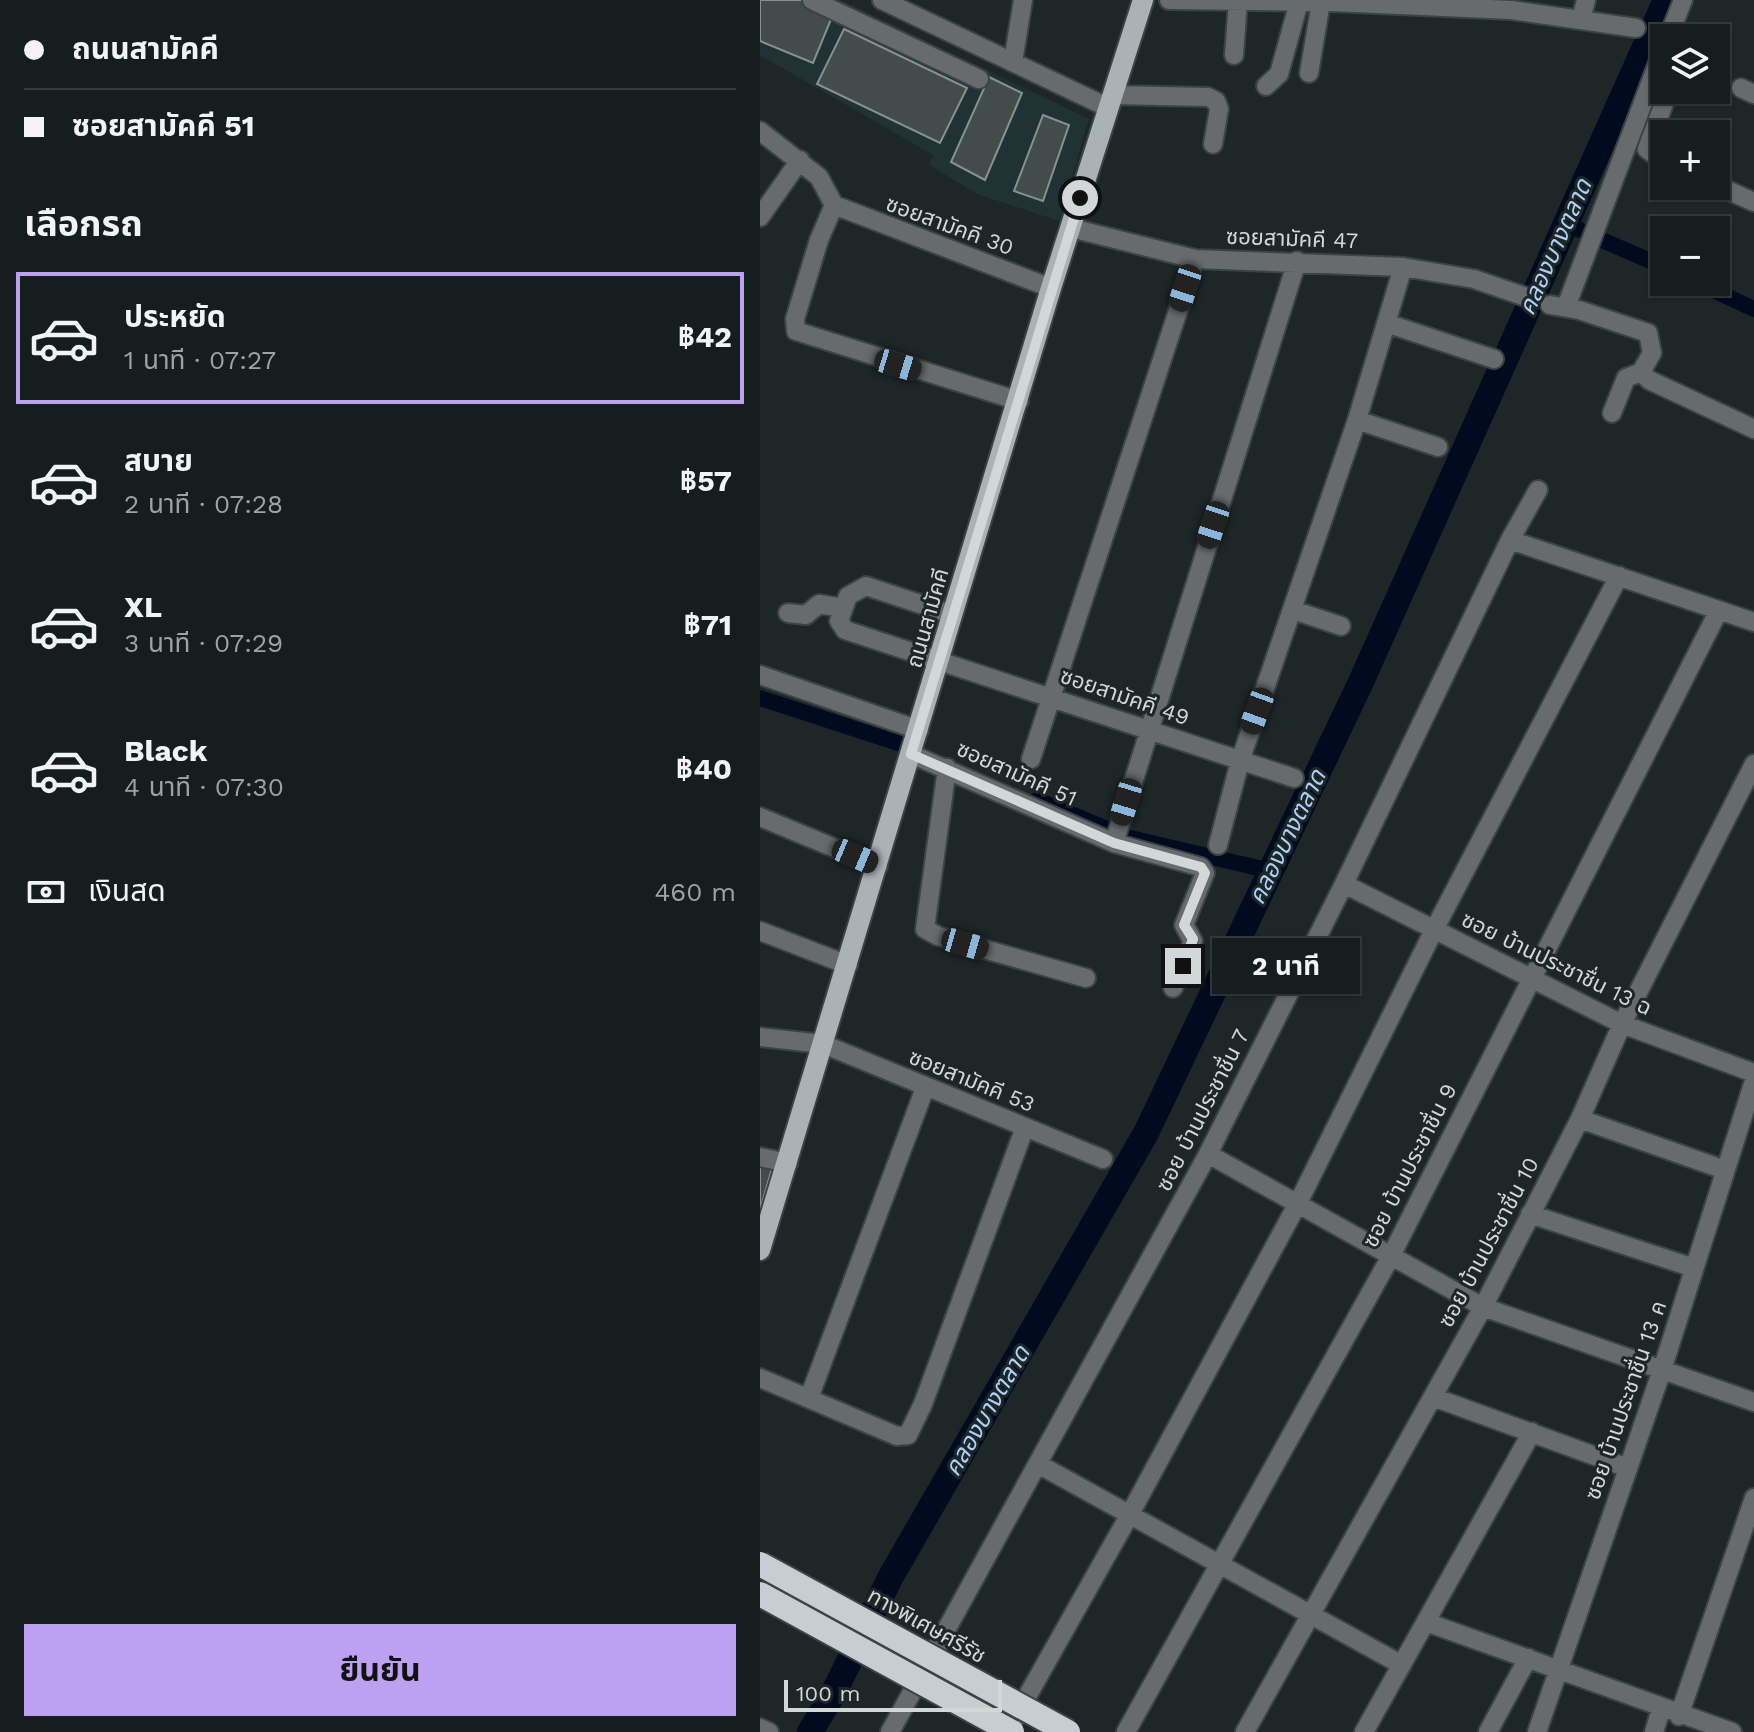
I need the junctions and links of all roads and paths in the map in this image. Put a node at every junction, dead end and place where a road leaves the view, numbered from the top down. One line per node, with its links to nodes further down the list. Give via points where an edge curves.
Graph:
1 (812, 0): 19 (street)
2 (882, 0): 17 (street)
3 (1023, 0): 17 (street)
4 (1143, 0): 22 (main road, ถนนสามัคคี)
5 (1169, 0): 8 (street)
6 (1586, 0): 13 (street)
7 (1683, 0): 14 (street)
8 (1238, 1): 9 (street); 16 (street)
9 (1299, 2): 10 (street); 21 (street, via 1279,74)
10 (1321, 2): 11 (street); 18 (street)
11 (1468, 4): 12 (street)
12 (1512, 5): 13 (street)
13 (1581, 20): 15 (street)
14 (1674, 24)
15 (1636, 28)
16 (1234, 55)
17 (1013, 62): 22 (street)
18 (1309, 73)
19 (979, 79)
20 (1650, 81): 38 (street, via 1558,306 1648,333 1652,353)
21 (1266, 86)
22 (1110, 101): 24 (street, via 1208,97 1219,109); 30 (main road, ถนนสามัคคี)
23 (760, 131): 25 (street)
24 (1213, 144)
25 (800, 160): 28 (street, via 819,177); 29 (street)
26 (1730, 191): 27 (street)
27 (1754, 202)
28 (834, 205): 34 (street, ซอยสามัคคี 30); 39 (street, via 795,319 796,331)
29 (760, 217)
30 (1071, 228): 31 (street, ซอยสามัคคี 47); 34 (main road, ถนนสามัคคี)
31 (1195, 259): 32 (street, ซอยสามัคคี 47); 56 (street)
32 (1297, 261): 33 (street, ซอยสามัคคี 47); 58 (street)
33 (1403, 267): 35 (street, ซอยสามัคคี 47); 36 (street)
34 (1051, 288): 39 (main road, ถนนสามัคคี)
35 (1519, 293)
36 (1386, 323): 37 (street); 41 (street)
37 (1494, 359)
38 (1641, 372): 40 (street, via 1626,378); 42 (street, via 1659,387)
39 (1019, 401): 51 (main road, ถนนสามัคคี)
40 (1612, 413)
41 (1357, 420): 43 (street); 48 (street)
42 (1754, 429)
43 (1438, 447)
44 (1538, 490): 45 (street, ซอย บ้านประชาชื่น 7)
45 (1510, 540): 46 (street); 69 (street, ซอย บ้านประชาชื่น 7)
46 (1619, 576): 49 (street); 70 (street)
47 (843, 608): 50 (street, via 819,604 806,615); 51 (street, via 848,596 866,586); 54 (street, ซอยสามัคคี 49, via 839,621 845,630)
48 (1293, 610): 53 (street); 61 (street)
49 (1719, 610): 52 (street); 74 (street, ซอย บ้านประชาชื่น 9)
50 (788, 613)
51 (953, 615): 54 (main road, ถนนสามัคคี)
52 (1754, 622)
53 (1341, 626)
54 (939, 661): 56 (street, ซอยสามัคคี 49); 57 (main road, ถนนสามัคคี)
55 (760, 675): 57 (street)
56 (1052, 696): 58 (street, ซอยสามัคคี 49); 60 (street)
57 (919, 730): 59 (main road, ถนนสามัคคี)
58 (1148, 730): 61 (street, ซอยสามัคคี 49); 66 (street)
59 (911, 754): 63 (street, ซอยสามัคคี 51); 68 (main road, ถนนสามัคคี)
60 (1031, 759)
61 (1240, 761): 64 (street, ซอยสามัคคี 49); 67 (street)
62 (1754, 764): 76 (street, ซอย บ้านประชาชื่น 10)
63 (947, 768): 66 (street, ซอยสามัคคี 51); 73 (street, via 926,931)
64 (1294, 778)
65 (760, 817): 68 (street)
66 (1116, 837): 75 (street, ซอยสามัคคี 51, via 1204,871 1184,925 1193,941)
67 (1218, 845)
68 (878, 866): 72 (main road, ถนนสามัคคี)
69 (1344, 884): 70 (street, ซอย บ้านประชาชื่น 13 ฉ); 84 (street, ซอย บ้านประชาชื่น 7)
70 (1434, 930): 74 (street, ซอย บ้านประชาชื่น 13 ฉ); 89 (street)
71 (760, 931): 72 (street)
72 (848, 965): 78 (main road, ถนนสามัคคี)
73 (1086, 978)
74 (1530, 978): 76 (street, ซอย บ้านประชาชื่น 13 ฉ); 92 (street, ซอย บ้านประชาชื่น 9)
75 (1173, 988)
76 (1622, 1024): 79 (street, ซอย บ้านประชาชื่น 13 ฉ); 82 (street, ซอย บ้านประชาชื่น 10)
77 (760, 1037): 78 (street, ซอยสามัคคี 53)
78 (823, 1044): 81 (street, ซอยสามัคคี 53); 87 (main road, ถนนสามัคคี)
79 (1754, 1073)
80 (1754, 1081): 88 (street, ซอย บ้านประชาชื่น 13 ค)
81 (925, 1088): 83 (street, ซอยสามัคคี 53); 98 (street)
82 (1580, 1119): 88 (street); 90 (street, ซอย บ้านประชาชื่น 10)
83 (1025, 1127): 86 (street, ซอยสามัคคี 53); 98 (street, via 908,1435 897,1436)
84 (1208, 1154): 89 (street); 101 (street, ซอย บ้านประชาชื่น 7)
85 (760, 1157): 87 (street)
86 (1103, 1159)
87 (788, 1163): 91 (main road, ถนนสามัคคี)
88 (1725, 1170): 93 (street, ซอย บ้านประชาชื่น 13 ค)
89 (1298, 1203): 92 (street); 104 (street)
90 (1530, 1214): 93 (street); 94 (street, ซอย บ้านประชาชื่น 10)
91 (760, 1250)
92 (1391, 1256): 94 (street); 106 (street, ซอย บ้านประชาชื่น 9)
93 (1694, 1268): 95 (street, ซอย บ้านประชาชื่น 13 ค)
94 (1483, 1307): 95 (street); 97 (street, ซอย บ้านประชาชื่น 10)
95 (1662, 1370): 99 (street); 102 (street, ซอย บ้านประชาชื่น 13 ค)
96 (760, 1378): 98 (street)
97 (1433, 1397): 100 (street); 108 (street, ซอย บ้านประชาชื่น 10)
98 (809, 1398)
99 (1754, 1402)
100 (1532, 1432): 102 (street); 109 (street)
101 (1038, 1464): 104 (street); 116 (street, ซอย บ้านประชาชื่น 7)
102 (1628, 1468): 112 (street, ซอย บ้านประชาชื่น 13 ค)
103 (1754, 1498): 113 (street)
104 (1130, 1514): 106 (street); 117 (street)
105 (760, 1564): 118 (highway, ทางพิเศษศรีรัช, bridge)
106 (1222, 1564): 108 (street); 119 (street, ซอย บ้านประชาชื่น 9)
107 (760, 1594): 117 (highway, bridge)
108 (1312, 1615): 111 (street); 120 (street, ซอย บ้านประชาชื่น 10)
109 (1426, 1622): 110 (street); 111 (street)
110 (1528, 1658): 112 (street); 122 (street)
111 (1402, 1665): 121 (street)
112 (1558, 1671): 113 (street); 123 (street, ซอย บ้านประชาชื่น 13 ค)
113 (1670, 1712): 124 (street); 125 (street)
114 (760, 1728): 115 (street)
115 (769, 1732)
116 (890, 1732)
117 (1009, 1732)
118 (1068, 1732)
119 (1126, 1732)
120 (1245, 1732)
121 (1364, 1732)
122 (1488, 1732)
123 (1537, 1732)
124 (1654, 1732)
125 (1732, 1732)

